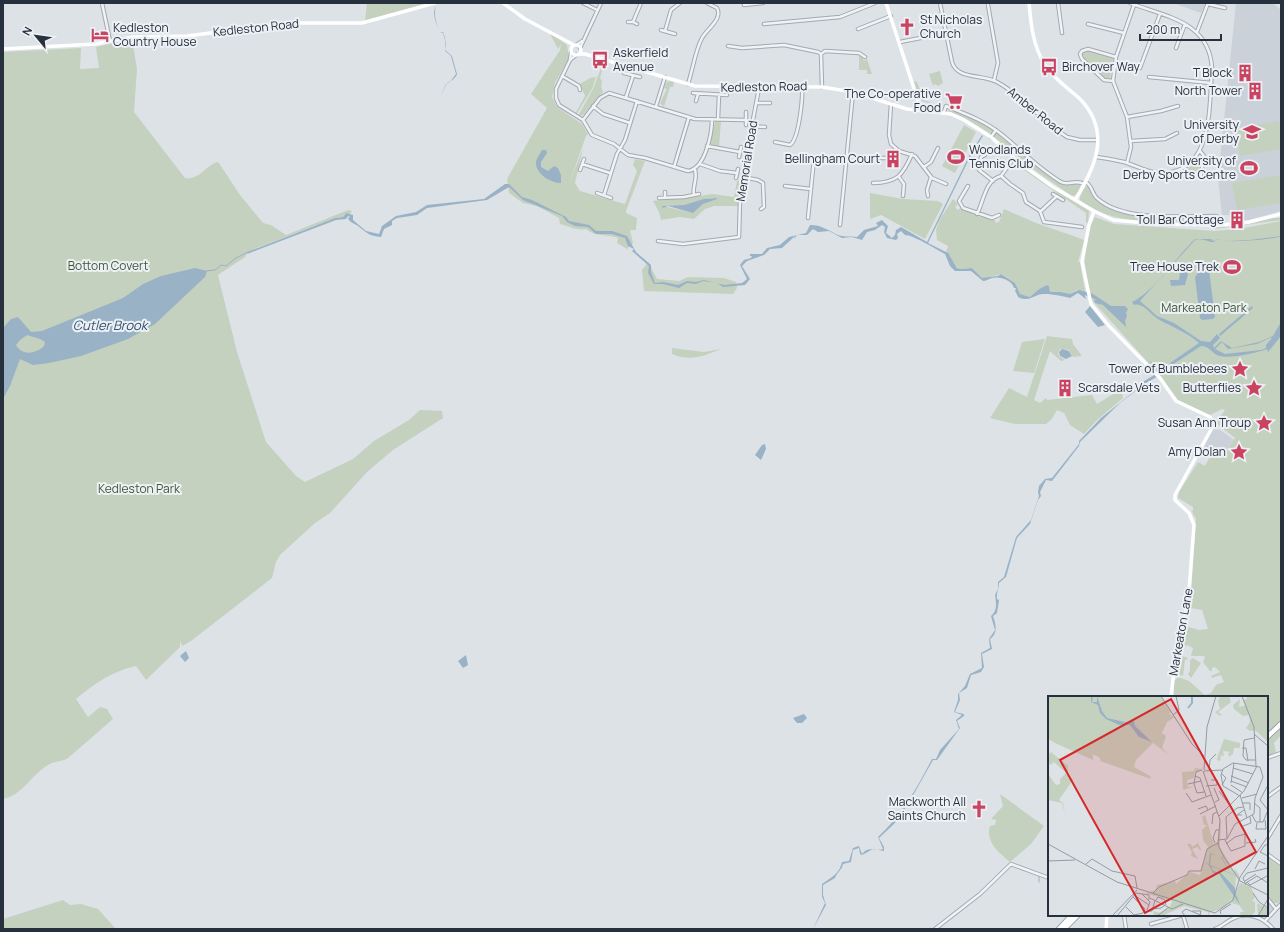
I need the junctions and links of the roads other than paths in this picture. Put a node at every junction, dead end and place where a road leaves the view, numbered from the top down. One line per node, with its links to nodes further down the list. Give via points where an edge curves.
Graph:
1 (102, 3): 38 (street)
2 (435, 3): 38 (street, Kedleston Road, via 362,23 288,23 187,36)
3 (503, 3): 41 (street)
4 (584, 3): 21 (street)
5 (601, 3): 21 (street)
6 (641, 3): 25 (street)
7 (680, 3): 32 (street, via 671,10)
8 (706, 3): 69 (street, via 717,8 719,12 715,22 701,39)
9 (763, 3): 17 (street)
10 (875, 3): 27 (street, via 840,17)
11 (886, 3): 23 (street)
12 (940, 3): 34 (street)
13 (1029, 3): 107 (street, via 1032,31 1041,57 1055,77 1088,111 1094,123)
14 (1058, 3): 35 (street)
15 (1130, 3): 19 (street)
16 (1208, 4): 20 (street); 33 (street)
17 (744, 5)
18 (988, 5): 65 (street, via 998,63)
19 (1134, 5): 22 (street); 36 (street)
20 (1225, 8)
21 (597, 10): 39 (street)
22 (1160, 14): 29 (street); 58 (street)
23 (891, 16): 30 (street); 40 (street)
24 (628, 22): 25 (street)
25 (633, 22): 26 (street)
26 (637, 24)
27 (764, 24)
28 (1088, 24): 36 (street)
29 (1185, 24): 33 (street); 47 (street)
30 (858, 29)
31 (661, 30): 32 (street)
32 (665, 31): 37 (street)
33 (1197, 32): 68 (street, via 1204,39 1212,58)
34 (946, 33): 40 (street); 65 (street, Amber Road, via 955,69 961,74)
35 (1062, 33)
36 (1124, 33): 56 (street)
37 (675, 34)
38 (110, 41): 48 (street, Kedleston Road)
39 (582, 41): 43 (street); 45 (street)
40 (900, 42): 89 (street)
41 (567, 43): 43 (street); 49 (street)
42 (740, 43): 46 (street)
43 (575, 45): 45 (street); 49 (street)
44 (728, 46): 46 (street)
45 (580, 48): 52 (street); 54 (street)
46 (738, 48): 53 (street, via 784,45)
47 (1176, 48)
48 (3, 49)
49 (571, 51): 54 (street); 57 (street)
50 (1075, 52): 51 (street)
51 (1081, 53): 56 (street, via 1088,49); 66 (street, via 1082,59 1104,80)
52 (585, 54): 54 (street, Kedleston Road); 63 (street, Kedleston Road)
53 (821, 54): 55 (street, via 825,51 859,53); 72 (street)
54 (577, 55): 57 (street)
55 (865, 57)
56 (1116, 57): 66 (street)
57 (570, 60): 60 (street)
58 (1140, 68)
59 (624, 73): 61 (street)
60 (562, 76): 70 (street); 96 (street, via 556,89 556,101)
61 (633, 76): 62 (street); 80 (street)
62 (640, 77)
63 (665, 77): 69 (street, Kedleston Road); 87 (street)
64 (1149, 77): 68 (street)
65 (994, 80): 107 (street, Amber Road, via 1067,137)
66 (1112, 81): 93 (street)
67 (579, 82): 70 (street)
68 (1211, 83): 115 (street, via 1207,131)
69 (688, 84): 73 (street, Kedleston Road, via 699,87)
70 (577, 85): 74 (street)
71 (802, 86): 72 (street, Kedleston Road); 73 (street, Kedleston Road); 105 (street)
72 (822, 87): 75 (street, Kedleston Road)
73 (759, 88): 83 (street, Memorial Road)
74 (580, 90)
75 (853, 92): 85 (street, Kedleston Road); 124 (street)
76 (693, 93): 77 (street)
77 (698, 94): 78 (street); 82 (street)
78 (719, 95): 79 (street); 95 (street)
79 (727, 95)
80 (626, 97): 81 (street); 86 (street, via 606,94)
81 (637, 101): 87 (street); 98 (street)
82 (696, 101)
83 (757, 103): 84 (street); 100 (street, Memorial Road)
84 (770, 103)
85 (891, 104): 89 (street, Kedleston Road); 114 (street, via 889,137)
86 (593, 106): 96 (street); 98 (street, via 603,114)
87 (656, 106): 92 (street)
88 (1178, 106): 93 (street)
89 (921, 110): 91 (street, Kedleston Road)
90 (746, 112): 97 (street)
91 (944, 112): 102 (street, Kedleston Road, via 946,106 973,116); 106 (street, Kedleston Road, via 964,120)
92 (689, 117): 94 (street); 128 (street)
93 (1127, 117): 108 (street)
94 (712, 119): 95 (street); 110 (street)
95 (718, 119): 97 (street)
96 (583, 120): 112 (street, via 592,135)
97 (746, 120): 99 (street)
98 (630, 123): 112 (street, via 624,144)
99 (746, 125)
100 (752, 126): 101 (street); 137 (street, Memorial Road)
101 (765, 127)
102 (996, 130): 106 (street); 144 (street, Kedleston Road, via 1035,164 1061,182)
103 (1177, 133): 108 (street, via 1165,139)
104 (792, 135): 105 (street)
105 (796, 137): 109 (street, via 791,144)
106 (991, 137): 123 (street, Kedleston Road)
107 (1097, 140): 120 (street)
108 (1131, 141): 125 (street)
109 (775, 142)
110 (706, 146): 116 (street); 127 (street)
111 (741, 147): 116 (street)
112 (620, 148): 128 (street, via 631,156); 134 (street)
113 (938, 148): 129 (street, via 931,162)
114 (897, 150): 117 (street); 122 (street, via 890,158)
115 (1200, 151): 133 (street, via 1189,163); 133 (street, via 1204,156 1201,175 1180,176)
116 (740, 152): 119 (street)
117 (912, 154): 129 (street, via 919,158); 138 (street)
118 (985, 155): 141 (street, via 981,158 978,168)
119 (739, 157)
120 (1096, 157): 125 (street); 144 (street)
121 (584, 158): 126 (street)
122 (876, 158)
123 (1014, 158): 136 (street); 163 (street, Kedleston Road)
124 (846, 160): 149 (street, via 815,158); 171 (street)
125 (1127, 163): 133 (street, via 1152,172)
126 (582, 164): 131 (street); 134 (street)
127 (700, 164): 132 (street); 135 (street, via 720,171)
128 (674, 166): 132 (street, via 688,171)
129 (924, 166): 139 (street)
130 (738, 169): 135 (street)
131 (580, 170)
132 (695, 170): 155 (street, via 697,177)
133 (1175, 171)
134 (610, 173): 154 (street)
135 (737, 173): 140 (street)
136 (1001, 176): 141 (street); 166 (street, via 1024,193 1026,203)
137 (743, 177): 164 (street, via 763,183); 174 (street, Memorial Road, via 739,215 740,235 737,238 683,244)
138 (899, 177): 143 (street); 156 (street, via 904,184)
139 (931, 177): 145 (street); 157 (street)
140 (736, 178)
141 (993, 181): 167 (street, via 987,188)
142 (873, 182): 143 (street)
143 (878, 183): 148 (street)
144 (1085, 183): 163 (street); 172 (street, via 1092,187 1098,199 1120,210 1158,216 1216,216 1223,219)
145 (946, 184)
146 (785, 186): 149 (street, via 790,189)
147 (968, 186): 167 (street, via 959,202 966,211)
148 (878, 187)
149 (811, 189): 170 (street)
150 (665, 192): 159 (street)
151 (597, 194): 154 (street)
152 (699, 194): 155 (street)
153 (1054, 194): 158 (street)
154 (604, 195): 160 (street)
155 (694, 196): 159 (street)
156 (903, 196)
157 (928, 196)
158 (1057, 196): 162 (street); 166 (street)
159 (665, 197): 161 (street)
160 (611, 198)
161 (659, 198)
162 (1063, 200)
163 (1075, 200): 165 (street, Kedleston Road)
164 (764, 208)
165 (1094, 211): 172 (street, Kedleston Road, via 1110,219 1137,223); 175 (street, Markeaton Lane, via 1082,262 1088,298 1109,326 1160,378 1176,401 1210,417 1214,424 1175,495 1175,500 1190,514 1194,525 1188,604 1177,650)
166 (1040, 212): 173 (street, via 1042,220 1046,223)
167 (977, 214): 169 (street, via 992,218)
168 (1281, 214): 172 (street, Kedleston Road)
169 (999, 215)
170 (808, 218)
171 (840, 225)
172 (1223, 225)
173 (1082, 227)
174 (658, 241)
175 (1171, 696)
176 (1281, 724): 177 (highway)
177 (1268, 736)
178 (1281, 753): 179 (street)
179 (1268, 758)
180 (1281, 788): 181 (street)
181 (1268, 796)
182 (1281, 816): 183 (street)
183 (1268, 837)
184 (1268, 855): 185 (street)
185 (1281, 864)
186 (1048, 878): 198 (street, via 1011,864 980,894)
187 (1268, 899): 189 (street)
188 (1281, 904): 189 (street)
189 (1276, 909): 196 (street)
190 (1071, 916): 199 (highway)
191 (1077, 916): 200 (highway)
192 (1107, 916): 201 (street)
193 (1124, 916): 202 (street)
194 (1179, 916): 197 (street)
195 (1183, 916): 203 (street)
196 (1265, 921): 204 (street, via 1252,916 1241,916); 205 (street)
197 (1151, 924)
198 (935, 929)
199 (1059, 929)
200 (1064, 929)
201 (1106, 929)
202 (1126, 929)
203 (1187, 929)
204 (1215, 929)
205 (1273, 929)

